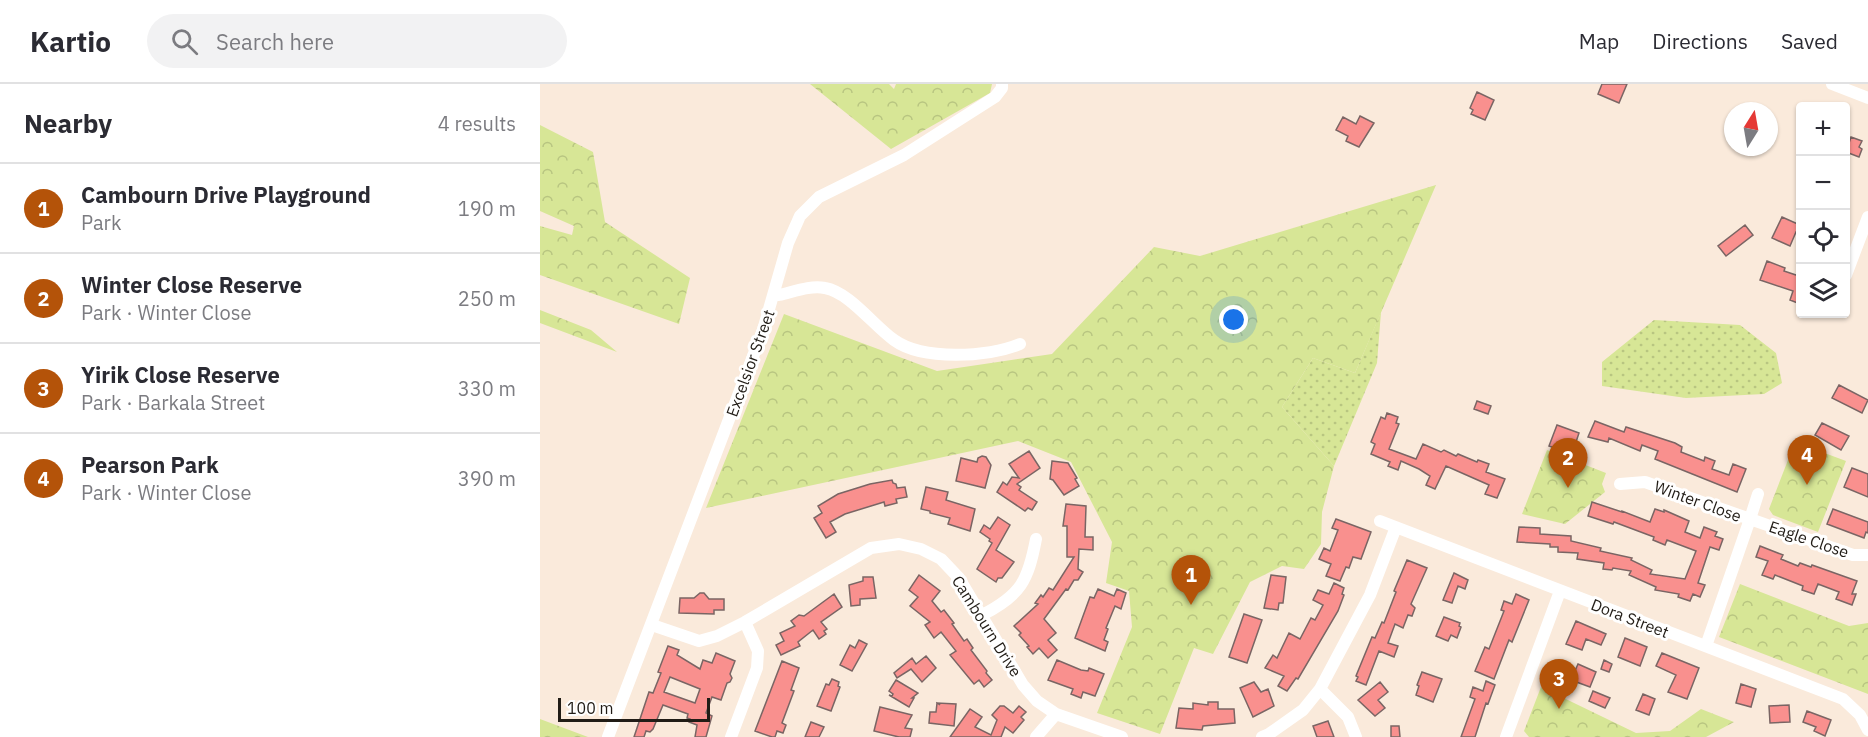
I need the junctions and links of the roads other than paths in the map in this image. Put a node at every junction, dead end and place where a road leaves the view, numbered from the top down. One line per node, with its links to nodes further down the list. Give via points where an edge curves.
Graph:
1 (1002, 84): 6 (street, Excelsior Street, via 995,97 904,155 810,204 788,243)
2 (1832, 84): 3 (street)
3 (1868, 98)
4 (1868, 217): 5 (street)
5 (1849, 264)
6 (774, 294): 7 (street, via 818,287 835,291 893,339 918,350 970,354 1006,350); 18 (street, Excelsior Street)
7 (1020, 344)
8 (1620, 484): 10 (street, Winter Close, via 1645,482)
9 (1758, 495): 10 (street, Winter Close)
10 (1750, 519): 14 (street, Eagle Close, via 1853,555); 19 (street)
11 (1380, 521): 12 (street, Dora Street)
12 (1396, 527): 15 (street, Dora Street); 20 (street, via 1370,595)
13 (1036, 539): 16 (street, via 1018,591)
14 (1868, 555)
15 (1560, 591): 19 (street, Dora Street); 29 (street)
16 (982, 615): 17 (street, Cambourn Drive, via 941,558 899,544 871,548); 21 (street, Cambourn Drive, via 1023,685)
17 (745, 622): 18 (street, Cambourn Drive, via 699,640); 24 (street, via 758,651 757,668)
18 (652, 625): 23 (street, Excelsior Street)
19 (1706, 646): 22 (street, Dora Street, via 1843,699 1860,715)
20 (1320, 689): 27 (street, via 1303,710); 28 (street, via 1348,717)
21 (1056, 714): 25 (street); 26 (street, Cambourn Drive)
22 (1868, 730)
23 (608, 737)
24 (731, 737)
25 (1036, 737)
26 (1122, 737)
27 (1262, 737)
28 (1356, 737)
29 (1506, 737)

